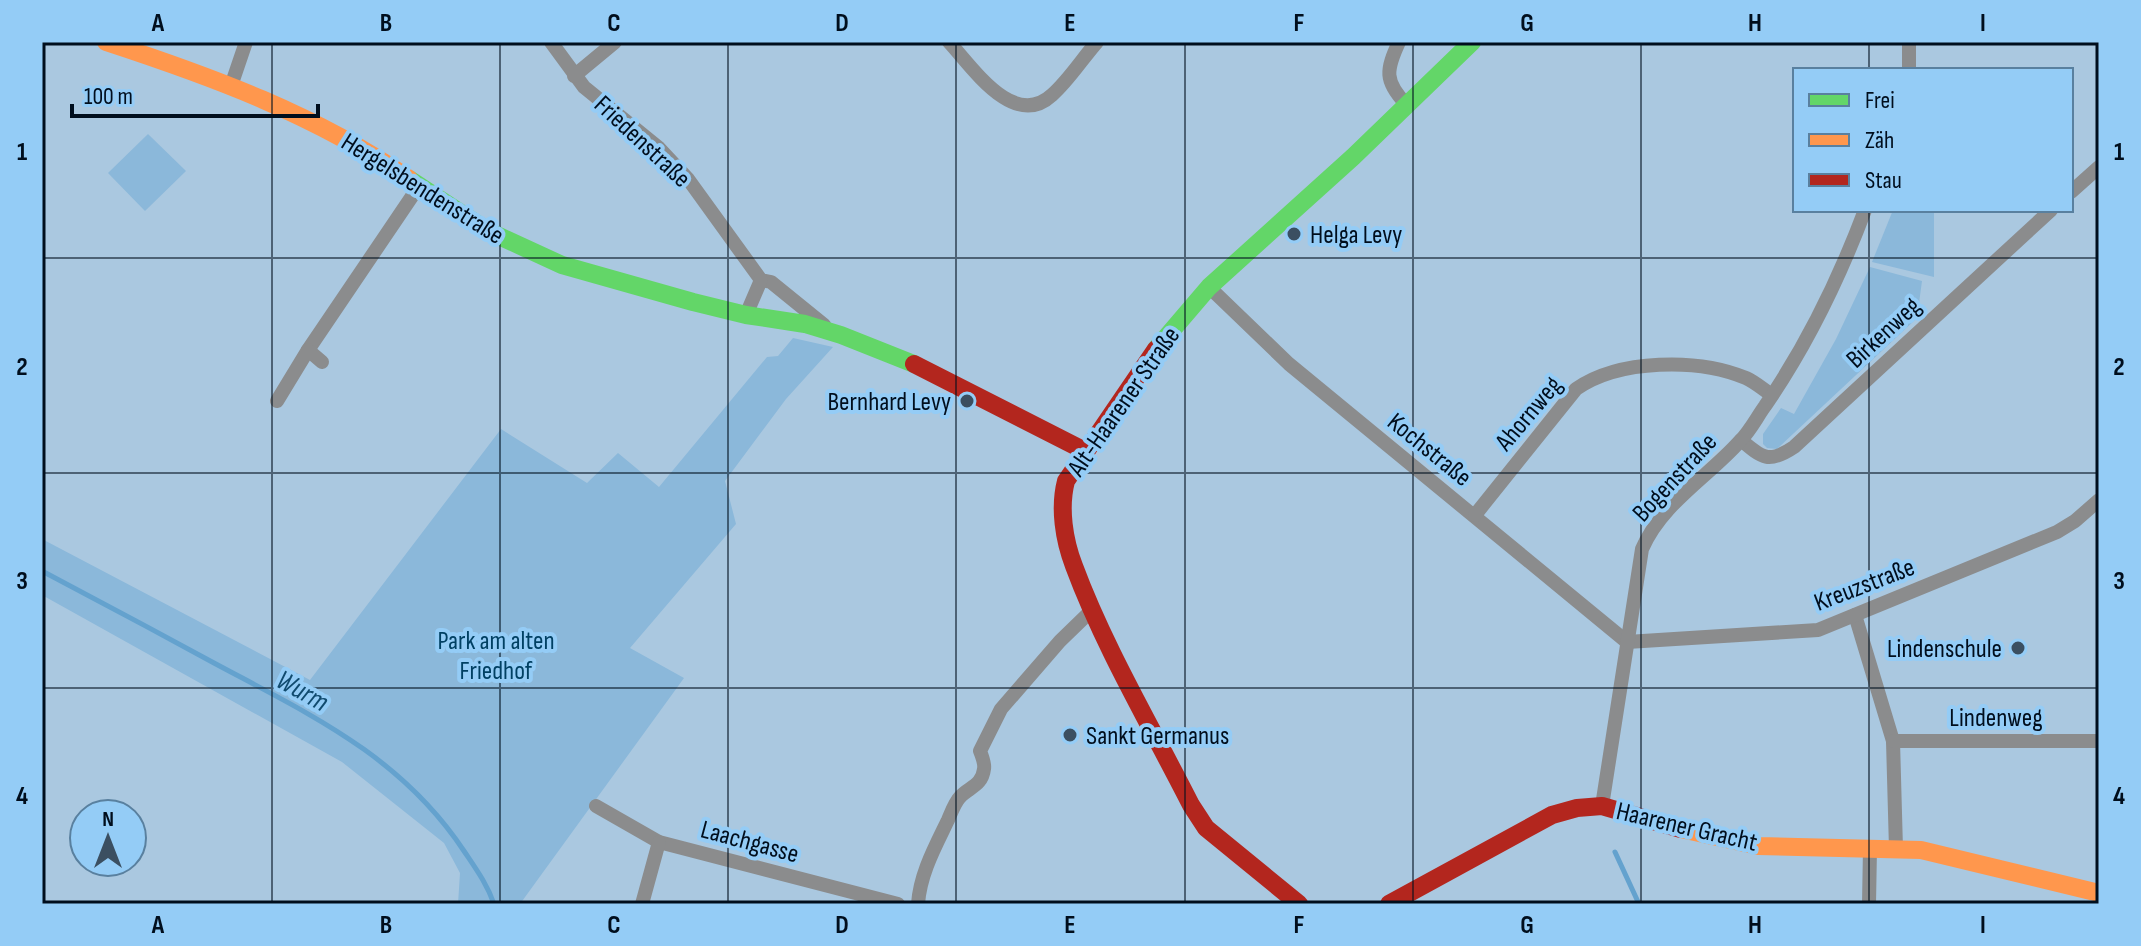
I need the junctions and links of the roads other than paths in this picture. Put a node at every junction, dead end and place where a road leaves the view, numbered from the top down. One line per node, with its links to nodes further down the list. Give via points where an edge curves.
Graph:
1 (106, 42): 12 (main road, Hergelsbendenstraße)
2 (246, 42): 12 (street)
3 (551, 42): 11 (street, Friedenstraße)
4 (615, 42): 11 (street)
5 (949, 42): 6 (street, via 1005,100 1018,106 1051,97)
6 (1097, 42)
7 (1399, 42): 13 (street, via 1390,60 1389,81)
8 (1472, 42): 13 (main road, Alt-Haarener Straße)
9 (1909, 42): 10 (street)
10 (1909, 68)
11 (574, 76): 19 (street, Friedenstraße, via 688,179)
12 (231, 86): 15 (main road, Hergelsbendenstraße, via 300,113)
13 (1406, 104): 20 (main road, Alt-Haarener Straße)
14 (2099, 167): 16 (street)
15 (419, 186): 21 (main road, Hergelsbendenstraße, via 487,232 535,255); 23 (street)
16 (2073, 190)
17 (1864, 212): 25 (street, Bogenstraße, via 1828,298)
18 (2049, 212): 27 (street, Birkenweg, via 1794,447 1780,457 1762,457)
19 (761, 280): 21 (street); 22 (street, Friedenstraße, via 771,282)
20 (1209, 287): 28 (main road, Alt-Haarener Straße, via 1161,342); 30 (street, Kochstraße, via 1289,364)
21 (746, 315): 22 (main road, Friedenstraße, via 794,321)
22 (838, 335): 28 (main road, Friedenstraße, via 979,395)
23 (308, 350): 24 (street); 26 (street)
24 (322, 362)
25 (1772, 395): 27 (street, Bogenstraße); 30 (street, Ahornweg, via 1746,379 1706,367 1657,365 1597,376 1576,389)
26 (277, 401)
27 (1741, 440): 33 (street, Bogenstraße, via 1650,531 1642,549)
28 (1085, 451): 31 (main road, Alt-Haarener Straße, via 1066,481 1062,512 1073,564)
29 (2099, 500): 32 (street, Kreuzstraße, via 2057,532)
30 (1475, 515): 33 (street, Kochstraße)
31 (1092, 610): 44 (street, via 1001,709 980,751 985,768 977,786 959,797 926,867); 45 (main road, Alt-Haarener Straße, via 1206,828)
32 (1855, 615): 33 (street, Kreuzstraße, via 1818,630); 34 (street)
33 (1627, 642): 37 (street, Bogenstraße)
34 (1893, 741): 35 (street, Lindenweg); 40 (street)
35 (2099, 741)
36 (596, 806): 38 (street, Laachgasse)
37 (1602, 806): 39 (main road, Haarener Gracht, via 1758,846); 46 (main road, Haarener Gracht, via 1552,815)
38 (659, 842): 42 (street); 43 (street, Laachgasse)
39 (1870, 848): 40 (main road, Haarener Gracht); 47 (street)
40 (1896, 849): 41 (main road, Haarener Gracht, via 1921,850)
41 (2099, 893)
42 (642, 904)
43 (898, 904)
44 (918, 904)
45 (1299, 904)
46 (1389, 904)
47 (1869, 904)

